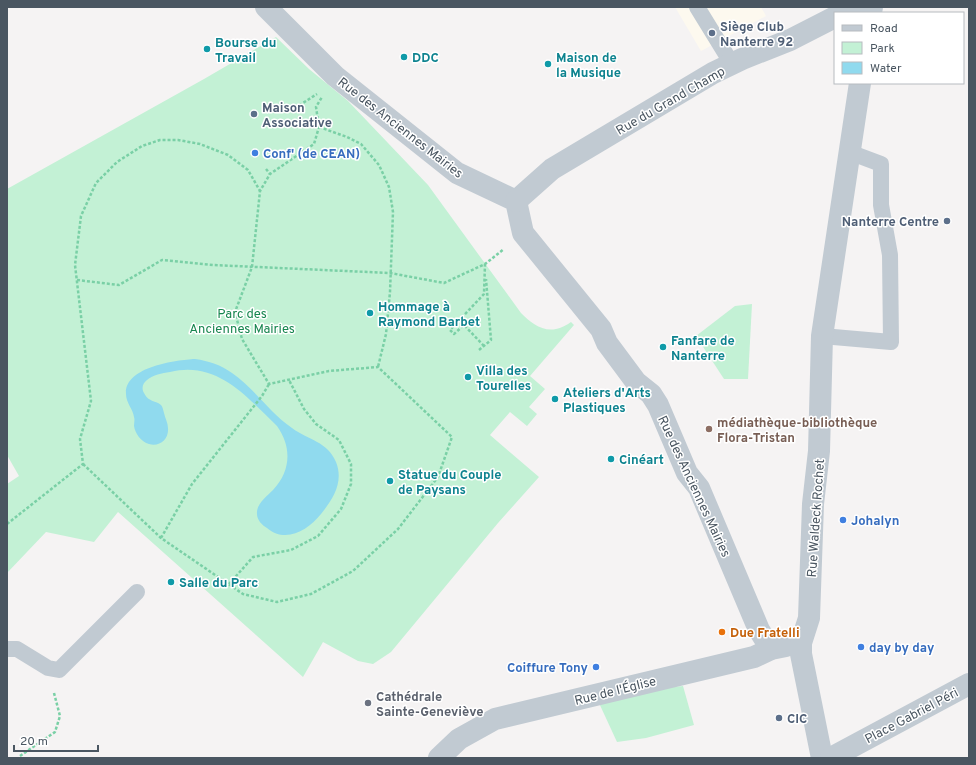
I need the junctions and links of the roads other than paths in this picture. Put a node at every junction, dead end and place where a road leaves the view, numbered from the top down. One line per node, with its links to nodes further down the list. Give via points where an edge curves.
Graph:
1 (266, 7): 9 (street, Rue des Anciennes Mairies, via 335,76 457,173)
2 (697, 7): 6 (lane)
3 (854, 7): 4 (street)
4 (844, 12)
5 (834, 18): 6 (street, Rue du Grand Champ, via 790,40)
6 (732, 64): 9 (street, Rue du Grand Champ, via 552,169)
7 (860, 84): 8 (street, Rue Waldeck Rochet)
8 (849, 152): 10 (street, Rue Waldeck Rochet); 10 (lane, via 882,164 881,206 890,255 891,342)
9 (516, 201): 14 (street, Rue des Anciennes Mairies, via 523,233 601,329 607,343 636,382 651,394 658,405 687,473 699,488 759,630)
10 (822, 336): 12 (street, Rue Waldeck Rochet, via 819,451 813,504 809,618)
11 (137, 592): 13 (lane, via 59,670 48,668 17,649)
12 (801, 643): 14 (street, Rue de l'Église); 17 (street)
13 (7, 649)
14 (771, 649): 16 (street, Rue de l'Église, via 754,656 495,719 459,739)
15 (969, 684): 18 (street, Place Gabriel Péri)
16 (440, 758)
17 (822, 758)
18 (831, 758)

